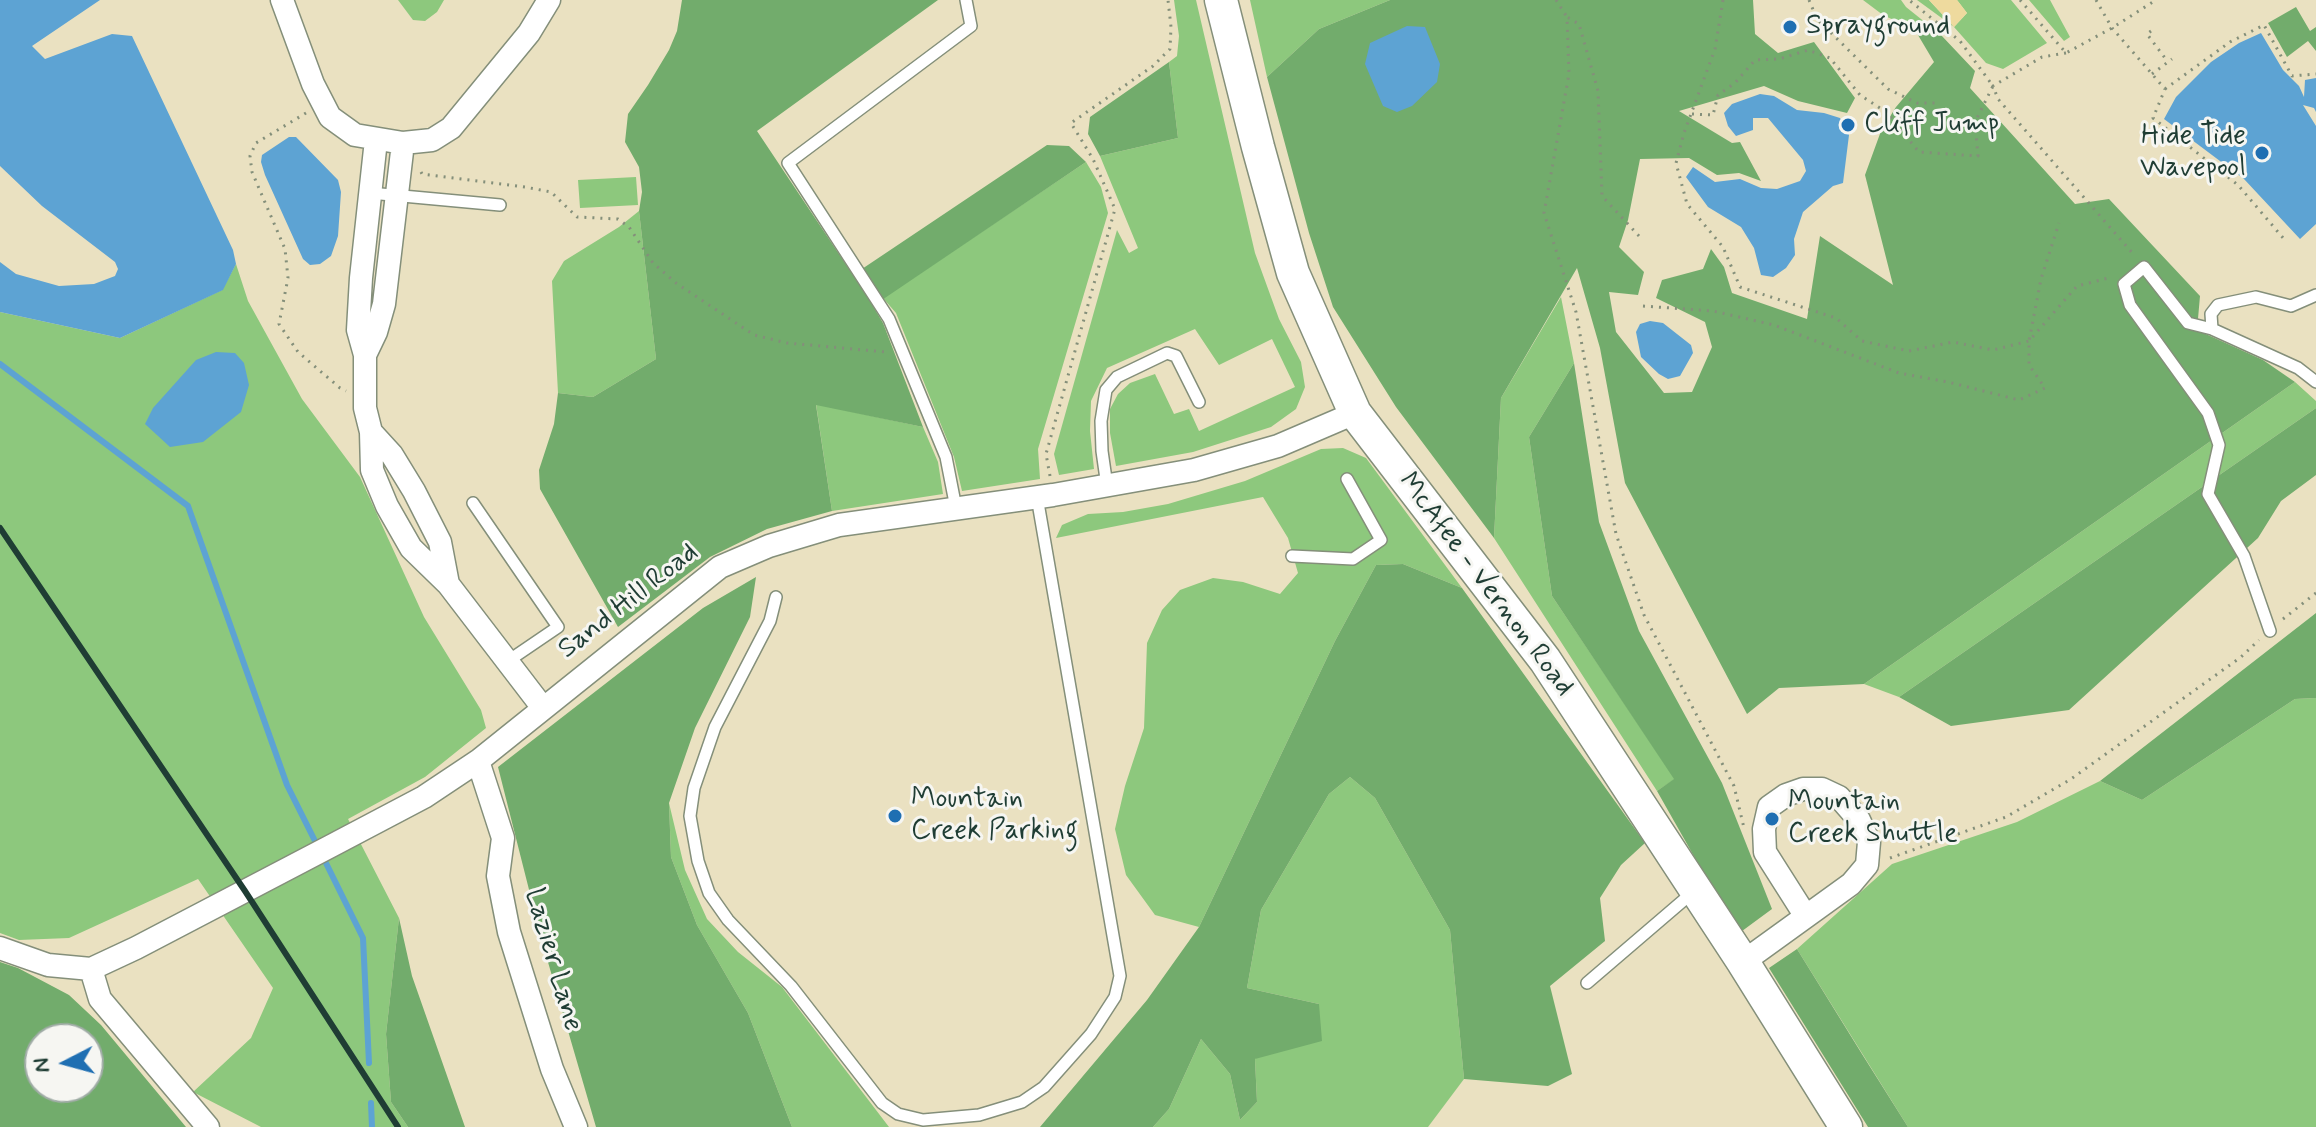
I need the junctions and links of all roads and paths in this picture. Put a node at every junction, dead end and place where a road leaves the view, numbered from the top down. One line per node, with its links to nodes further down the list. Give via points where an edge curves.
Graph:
1 (282, 0): 21 (street)
2 (549, 0): 24 (street, via 529,33 451,128 432,140)
3 (966, 0): 37 (lane, via 971,26 788,163 889,319)
4 (1168, 0): 47 (path, via 1170,49 1071,123 1115,209 1046,454)
5 (1221, 0): 42 (main road, McAfee - Vernon Road, via 1293,273)
6 (1556, 0): 13 (path)
7 (1723, 0): 23 (path, via 1715,49)
8 (1809, 0): 22 (path, via 1817,19 1888,89 1917,103)
9 (1909, 0): 19 (path, via 1960,41)
10 (2020, 0): 16 (path)
11 (2096, 0): 14 (path)
12 (2156, 0): 14 (path)
13 (1567, 17): 29 (path, via 1579,24 1598,91 1602,196); 59 (path, via 1569,74 1544,213 1576,312 1616,534 1644,615 1734,786 1742,824 1754,848)
14 (2112, 28): 16 (path); 17 (path)
15 (2151, 31): 17 (path, via 2147,34 2170,61)
16 (2066, 53): 19 (path, via 2042,57)
17 (2152, 74): 20 (path)
18 (2316, 74): 20 (path, via 2292,76 2264,25 2230,42)
19 (1993, 86): 23 (path, via 1975,122 1978,156 1919,152 1830,58 1808,50 1755,60 1718,95 1713,115); 31 (path, via 1998,99)
20 (2165, 89): 30 (path, via 2153,118 2238,185)
21 (323, 103): 24 (street, via 330,117 355,135); 40 (path, via 256,143 250,156 252,172 285,249 288,278 279,324 298,352 340,388)
22 (1937, 103)
23 (1691, 114): 36 (path, via 1676,163 1687,204 1723,247 1740,287 1836,318 1862,341 1909,351 1953,342 1993,350)
24 (395, 142): 25 (street); 26 (street); 37 (path, via 422,174 551,192 577,217 618,219 676,283 754,335 787,343)
25 (370, 193): 26 (lane); 38 (street, via 358,330)
26 (397, 195): 27 (lane); 38 (street, via 384,304)
27 (500, 205)
28 (2059, 223): 36 (path)
29 (1639, 236)
30 (2284, 239)
31 (2137, 260)
32 (2121, 275): 36 (path, via 2077,286)
33 (2316, 295): 35 (lane, via 2291,306 2256,297 2218,305 2211,314)
34 (1643, 306): 36 (path, via 1713,311 1774,325 1899,373 2019,400 2045,388 2029,365)
35 (2212, 329): 39 (lane, via 2298,368); 55 (lane, via 2188,323 2144,267 2124,284 2130,305 2208,413 2219,445 2208,494 2244,556)
36 (2029, 341)
37 (903, 352): 50 (lane, via 946,457)
38 (365, 355): 40 (street)
39 (2316, 382)
40 (364, 398): 43 (street)
41 (1199, 402): 45 (lane, via 1176,356 1167,353 1117,377 1106,390 1101,421)
42 (1355, 413): 45 (street, Sand Hill Road, via 1278,446); 61 (main road, McAfee - Vernon Road, via 1545,660)
43 (371, 432): 46 (street); 49 (street, via 372,470)
44 (1347, 479): 51 (lane, via 1381,540 1353,559)
45 (1107, 486): 47 (street, Sand Hill Road)
46 (414, 491): 49 (lane); 52 (street, via 440,542)
47 (1045, 496): 50 (street, Sand Hill Road); 54 (lane, via 1120,976 1115,997 1091,1034 1044,1087 1022,1102 979,1115 923,1120 898,1114 882,1103 791,986 709,893 690,816 694,788 715,727 770,621)
48 (473, 503): 56 (lane, via 558,627)
49 (387, 506): 52 (street, via 411,548)
50 (956, 508): 57 (street, Sand Hill Road, via 839,525 720,567)
51 (1292, 556)
52 (448, 584): 56 (street)
53 (2316, 593): 55 (path)
54 (776, 597)
55 (2270, 631): 60 (path, via 2071,779 2006,817)
56 (508, 661): 57 (street)
57 (543, 708): 58 (street, Sand Hill Road)
58 (478, 761): 65 (street, Sand Hill Road, via 424,797); 68 (street, Lazier Lane, via 503,838 498,876 509,932)
59 (1765, 852): 60 (street, via 1769,807 1803,789 1822,789 1839,797 1859,820 1869,842); 62 (street)
60 (1867, 865): 62 (street, via 1851,884)
61 (1696, 890): 64 (main road, McAfee - Vernon Road); 66 (lane)
62 (1805, 915): 64 (street)
63 (0, 948): 65 (street, via 48,965)
64 (1743, 962): 69 (main road, McAfee - Vernon Road)
65 (91, 969): 67 (street, via 100,999)
66 (1587, 983)
67 (208, 1127)
68 (576, 1127)
69 (1846, 1127)

